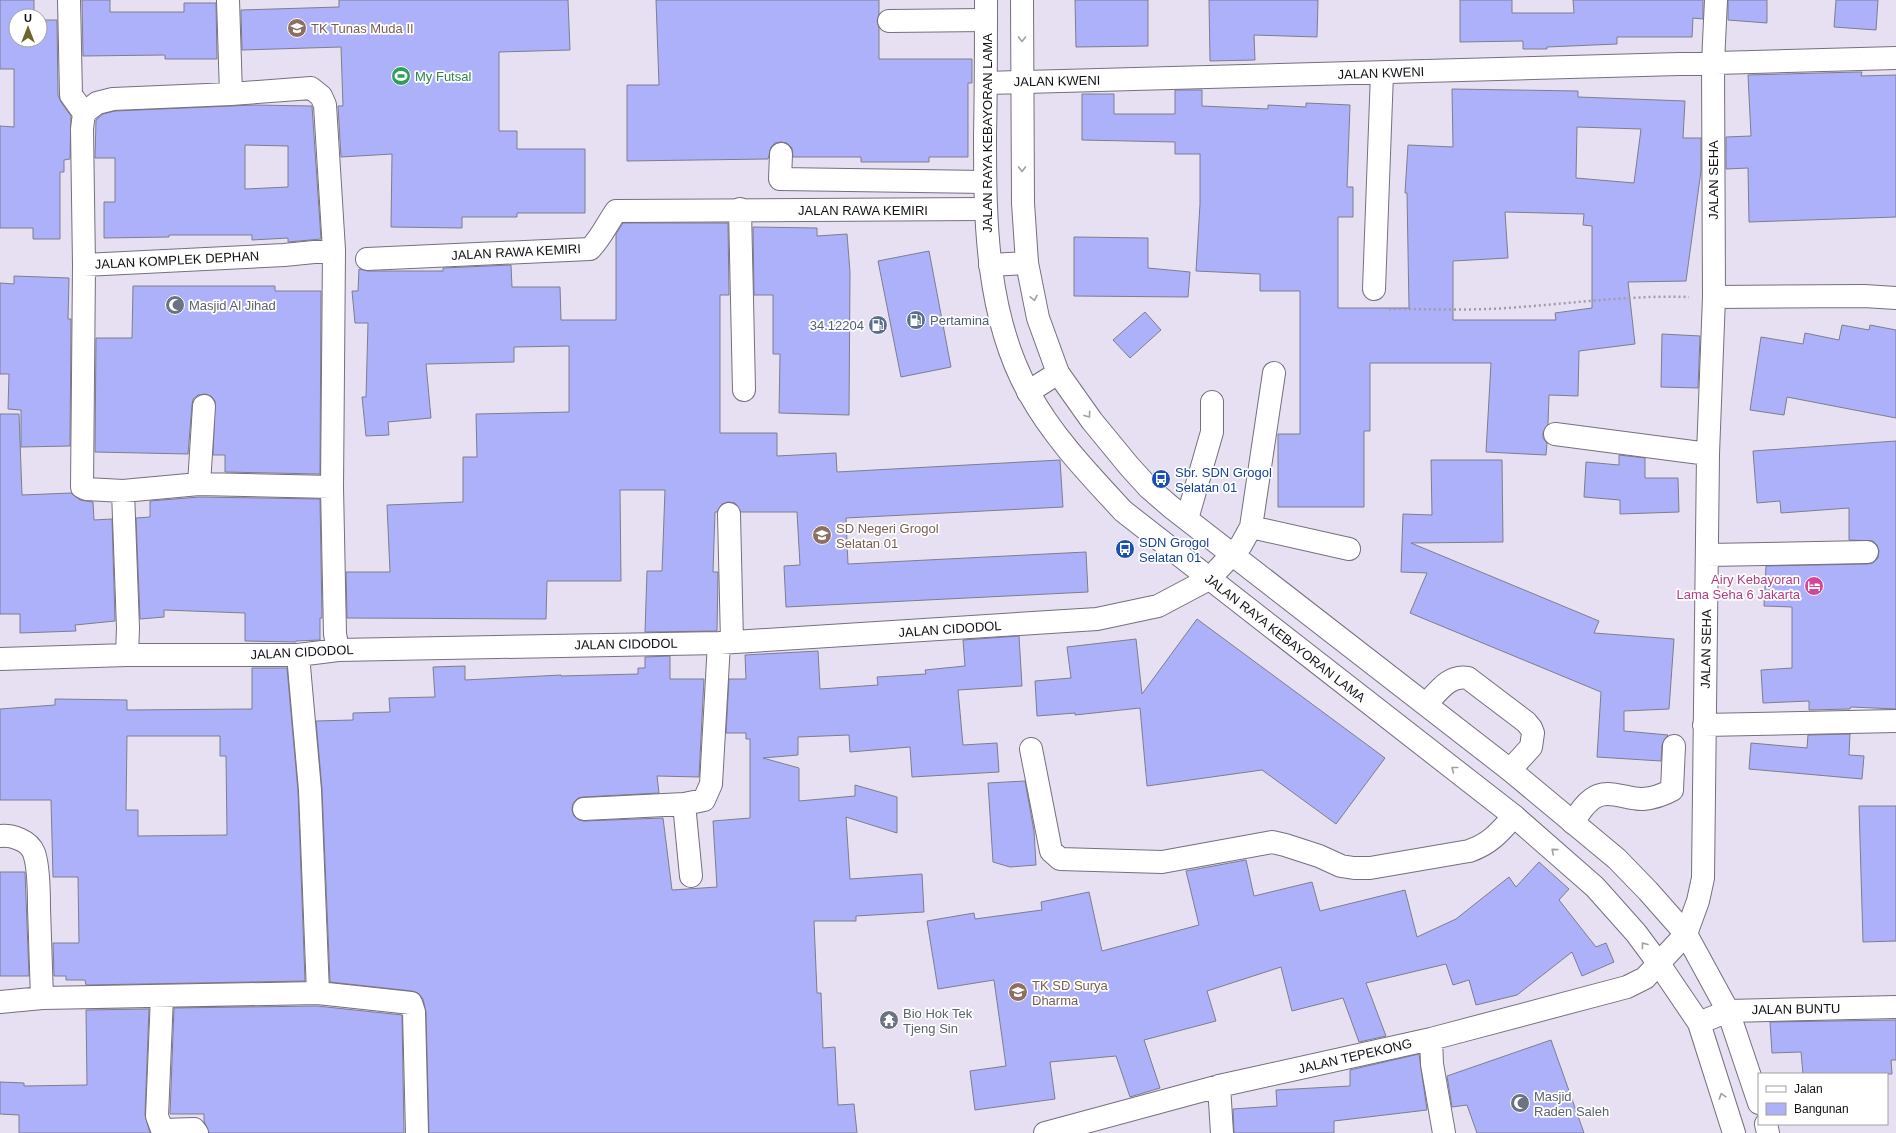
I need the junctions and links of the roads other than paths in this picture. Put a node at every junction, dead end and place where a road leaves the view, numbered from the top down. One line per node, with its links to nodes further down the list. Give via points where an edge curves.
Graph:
1 (69, 0): 13 (street, via 71,95)
2 (228, 0): 12 (street)
3 (1022, 0): 11 (street, one-way to 11)
4 (1716, 0): 8 (street)
5 (986, 10): 6 (street); 10 (street, JALAN RAYA KEBAYORAN LAMA)
6 (889, 21)
7 (1896, 58): 8 (street, JALAN KWENI)
8 (1713, 63): 9 (street, JALAN KWENI); 24 (street, JALAN SEHA)
9 (1382, 73): 11 (street, JALAN KWENI); 23 (street)
10 (986, 83): 11 (street, JALAN KWENI); 15 (street, JALAN RAYA KEBAYORAN LAMA)
11 (1022, 83): 20 (street, one-way to 20, via 1023,203)
12 (231, 94): 13 (street, via 113,99 97,103); 18 (street, via 311,88 321,96 325,105)
13 (84, 113): 21 (street, JALAN KOMPLEK DEPHAN)
14 (781, 154): 15 (street, via 780,179)
15 (985, 182): 17 (street, JALAN RAYA KEBAYORAN LAMA)
16 (740, 209): 17 (street, JALAN RAWA KEMIRI); 19 (street, JALAN RAWA KEMIRI, via 616,211 590,249); 28 (street)
17 (985, 209): 22 (street, JALAN RAYA KEBAYORAN LAMA)
18 (334, 250): 21 (street, JALAN KOMPLEK DEPHAN); 35 (street)
19 (367, 259)
20 (1027, 263): 22 (street); 26 (street, one-way to 26, via 1038,318)
21 (84, 265): 36 (street, via 82,487)
22 (990, 265): 29 (street, JALAN RAYA KEBAYORAN LAMA, via 998,312)
23 (1374, 289)
24 (1714, 297): 25 (street); 33 (street, JALAN SEHA)
25 (1896, 298)
26 (1058, 373): 29 (street); 38 (street, one-way to 38, via 1092,421 1129,466 1149,488)
27 (1274, 373): 39 (street)
28 (744, 390)
29 (1028, 392): 44 (street, JALAN RAYA KEBAYORAN LAMA, via 1075,458 1123,511)
30 (1212, 402): 38 (street, via 1212,432)
31 (204, 406): 34 (street)
32 (1555, 434): 33 (street)
33 (1708, 454): 43 (street, JALAN SEHA)
34 (199, 484): 35 (street); 36 (street)
35 (332, 487): 46 (street, via 335,634)
36 (123, 491): 47 (street)
37 (729, 514): 45 (street)
38 (1187, 519): 42 (street)
39 (1251, 527): 40 (street); 42 (street, JALAN CIDODOL, via 1241,545)
40 (1349, 549)
41 (1867, 552): 43 (street)
42 (1232, 554): 44 (street, JALAN CIDODOL); 50 (street)
43 (1707, 555): 52 (street, JALAN SEHA)
44 (1209, 579): 45 (street, JALAN CIDODOL, via 1158,606 1097,619); 60 (street, JALAN RAYA KEBAYORAN LAMA, one-way to 44)
45 (725, 642): 46 (street, JALAN CIDODOL); 58 (street, via 711,784 704,800)
46 (338, 650): 48 (street, JALAN CIDODOL)
47 (127, 655): 48 (street, JALAN CIDODOL); 49 (street, JALAN CIDODOL)
48 (298, 655): 66 (street, via 310,790)
49 (0, 659)
50 (1426, 704): 55 (street); 55 (street, via 1453,678 1461,676 1468,678 1526,722 1533,733 1533,740)
51 (1896, 721): 52 (street)
52 (1704, 725): 57 (street, JALAN SEHA)
53 (1674, 746): 56 (street)
54 (1031, 749): 60 (street, via 1051,851 1060,859 1162,862 1272,842 1319,856 1341,866 1370,868 1469,851 1483,846 1496,837)
55 (1510, 770): 61 (street)
56 (1672, 790): 57 (street); 61 (street, via 1661,796 1642,799 1606,794 1593,798)
57 (1704, 792): 64 (street, JALAN SEHA, via 1703,878)
58 (684, 804): 59 (street); 63 (street)
59 (584, 809)
60 (1514, 816): 65 (street, JALAN RAYA KEBAYORAN LAMA, one-way to 60, via 1636,933 1595,887)
61 (1573, 823): 64 (street, via 1617,859)
62 (0, 836): 68 (street, via 28,844 34,853 38,885)
63 (691, 876)
64 (1686, 934): 65 (street, JALAN SEHA); 71 (street)
65 (1659, 964): 72 (street, JALAN RAYA KEBAYORAN LAMA); 73 (street, JALAN TEPEKONG, via 1644,978 1628,987)
66 (318, 993): 67 (street); 77 (street, via 411,1003 414,1012)
67 (162, 996): 68 (street); 76 (street, via 157,1116 160,1127 164,1130 194,1129)
68 (42, 998): 69 (street)
69 (0, 1002)
70 (1896, 1007): 71 (street, JALAN BUNTU)
71 (1728, 1010): 72 (street, JALAN BUNTU); 75 (street)
72 (1699, 1023): 81 (street, JALAN RAYA KEBAYORAN LAMA, one-way to 72)
73 (1431, 1039): 74 (street, JALAN TEPEKONG); 80 (street, via 1432,1064)
74 (1219, 1086): 78 (street, JALAN TEPEKONG); 79 (street)
75 (1758, 1100)
76 (197, 1133)
77 (417, 1133)
78 (1045, 1133)
79 (1222, 1133)
80 (1444, 1133)
81 (1734, 1133)

